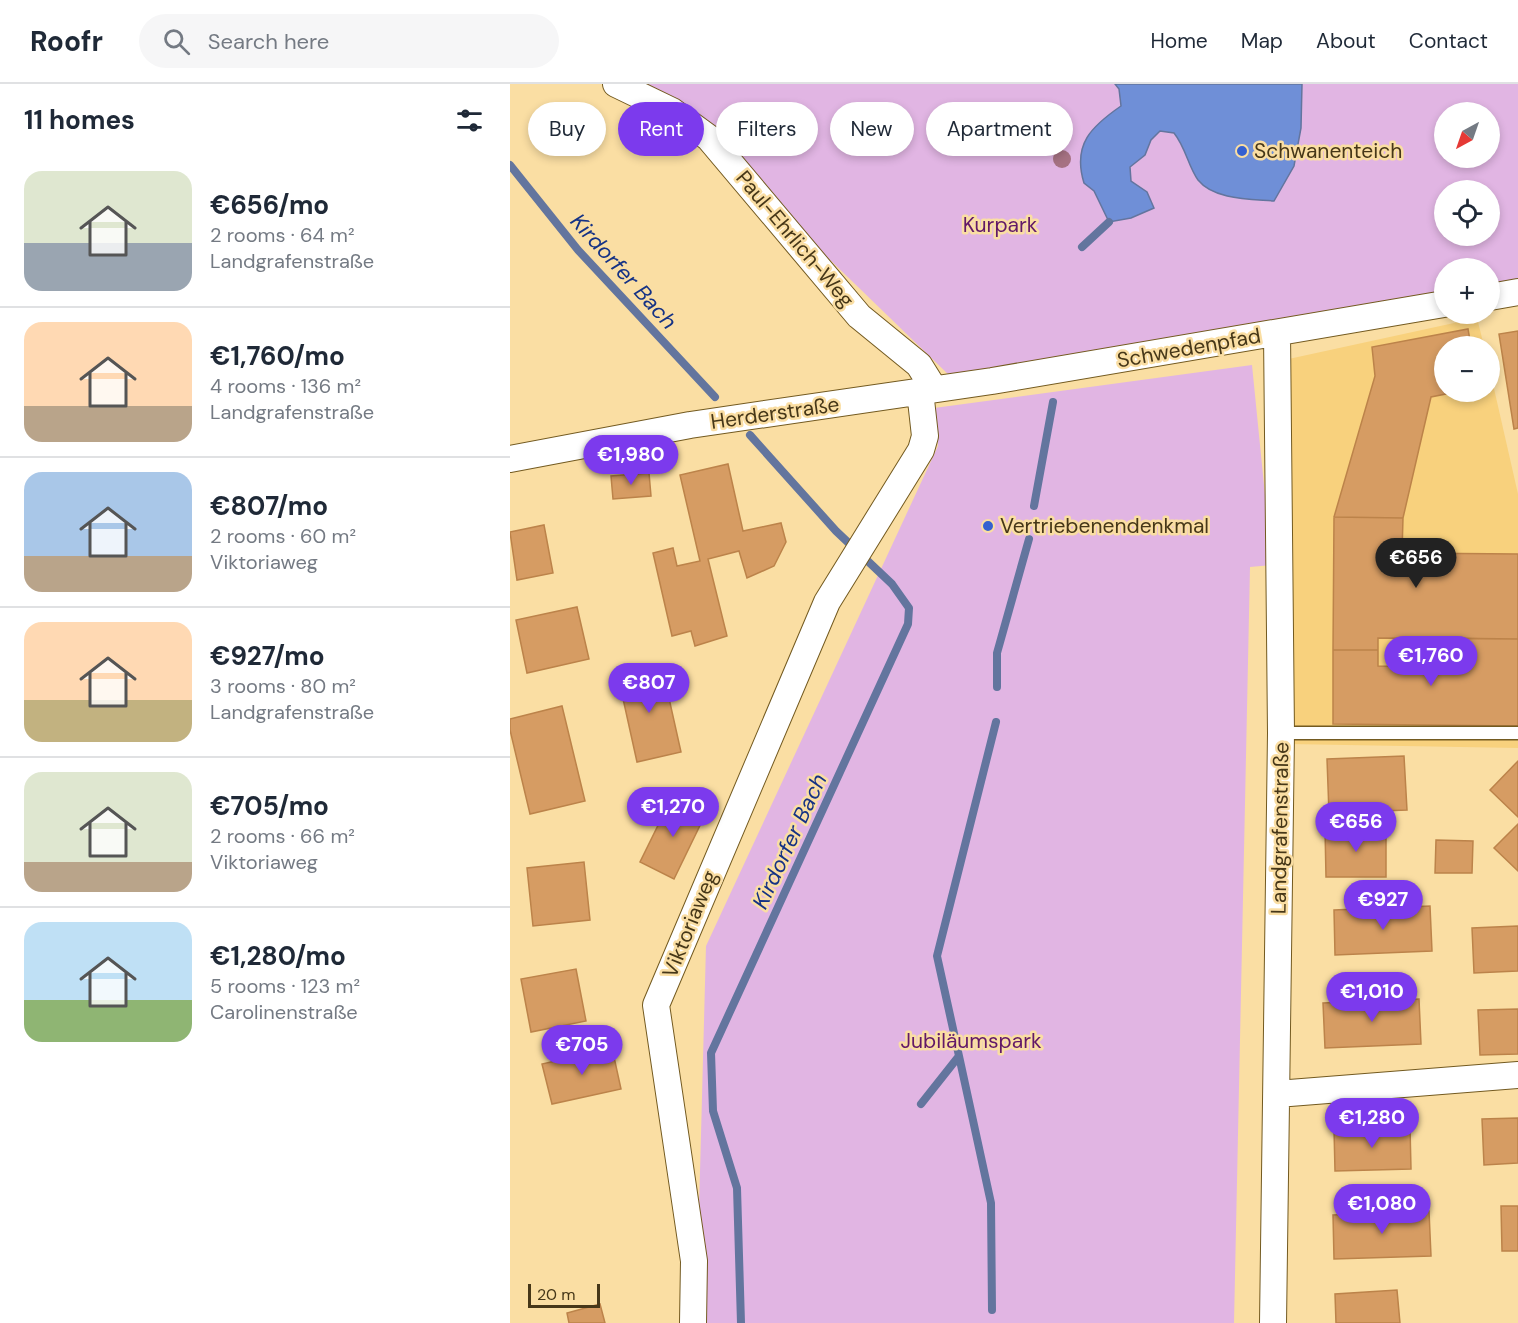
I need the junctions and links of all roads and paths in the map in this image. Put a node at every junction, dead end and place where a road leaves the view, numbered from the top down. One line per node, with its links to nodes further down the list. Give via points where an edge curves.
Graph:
1 (616, 84): 6 (street, Paul-Ehrlich-Weg, via 672,111 709,138 859,316 919,365)
2 (1518, 292): 3 (street)
3 (1500, 295)
4 (1434, 306): 5 (street, Schwedenpfad)
5 (1277, 333): 6 (street, Schwedenpfad); 8 (street, Landgrafenstraße)
6 (927, 390): 7 (street, Herderstraße, via 690,425); 12 (street, Viktoriaweg, via 926,436 921,450 822,613 656,1005 694,1261)
7 (510, 459)
8 (1281, 733): 9 (lane); 11 (street, Landgrafenstraße)
9 (1518, 733)
10 (1518, 1075): 11 (street)
11 (1277, 1094): 13 (street, Landgrafenstraße)
12 (693, 1323)
13 (1273, 1323)

